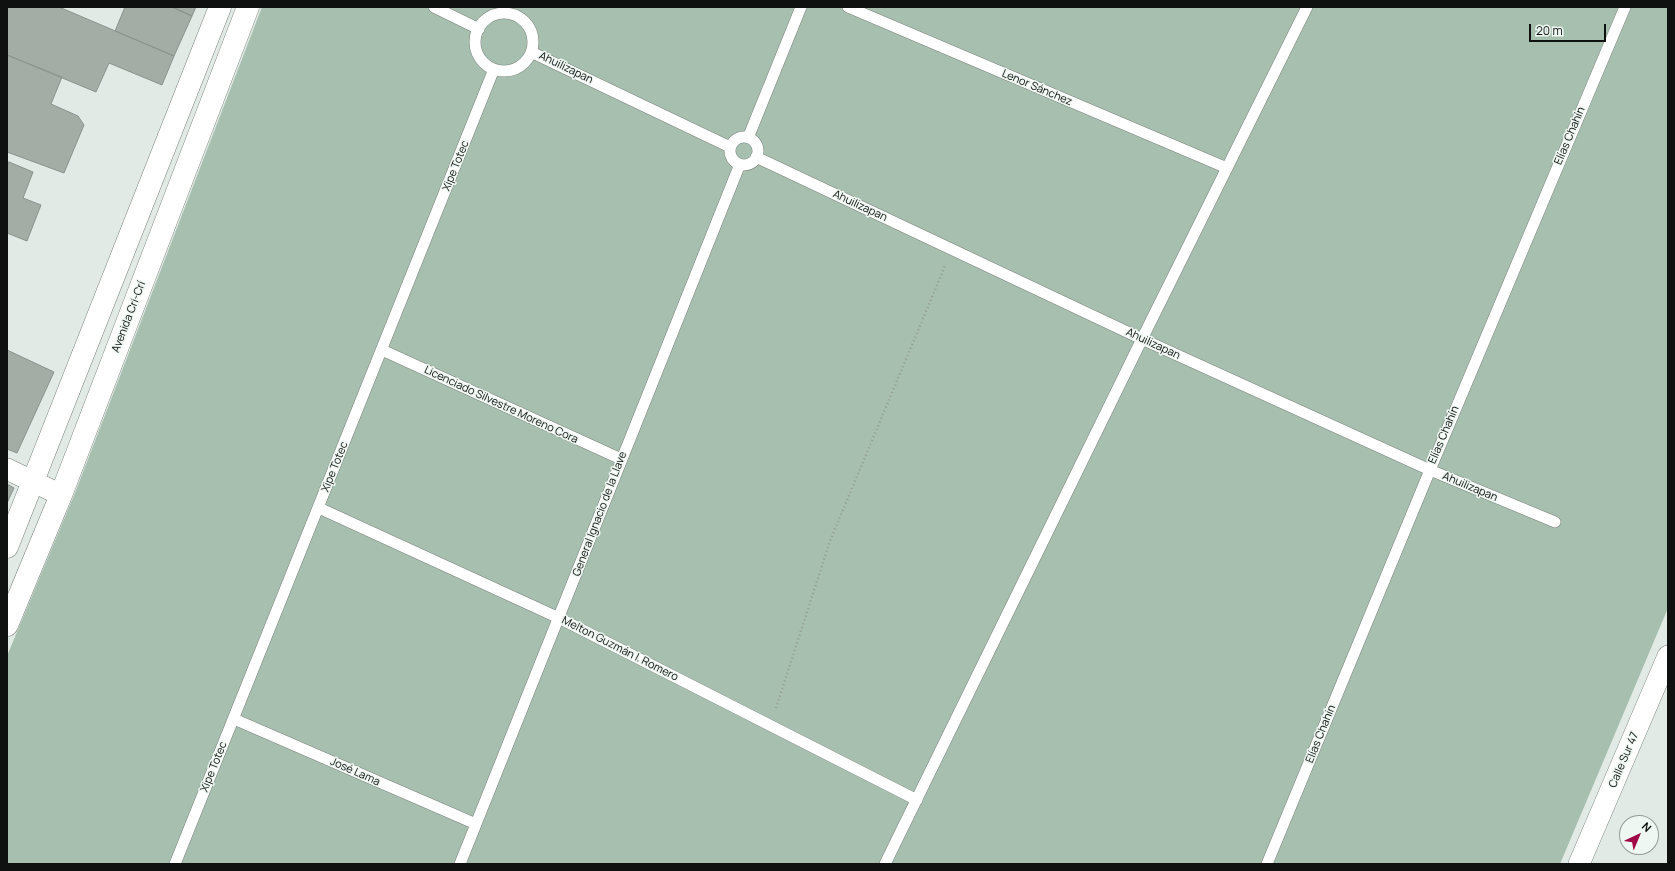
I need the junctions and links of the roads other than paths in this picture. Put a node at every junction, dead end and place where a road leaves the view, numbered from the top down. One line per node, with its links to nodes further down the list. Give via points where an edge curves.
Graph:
1 (220, 7): 22 (main road)
2 (248, 7): 23 (main road, Avenida Cri-Crí)
3 (434, 7): 9 (lane)
4 (801, 7): 12 (lane)
5 (848, 7): 16 (lane, Lenor Sánchez)
6 (1307, 7): 16 (lane)
7 (1624, 7): 21 (lane, Elías Chahín)
8 (517, 11): 9 (lane, via 488,18); 10 (lane, via 530,28 533,38)
9 (479, 29): 11 (lane, via 475,40 476,50 486,65)
10 (531, 52): 11 (lane, via 522,65 514,70); 13 (lane, Ahuilizapan)
11 (494, 69): 18 (lane, Xipe Totec)
12 (748, 138): 13 (lane, via 739,138); 14 (lane, via 757,148)
13 (730, 147): 15 (lane, via 733,160)
14 (756, 157): 15 (lane, via 750,163); 17 (lane, Ahuilizapan)
15 (740, 164): 19 (lane, General Ignacio de la Llave)
16 (1227, 168): 17 (lane)
17 (1142, 339): 21 (lane, Ahuilizapan); 31 (lane)
18 (382, 350): 19 (lane, Licenciado Silvestre Moreno Cora); 24 (lane, Xipe Totec)
19 (621, 459): 27 (lane, General Ignacio de la Llave)
20 (7, 469): 22 (street)
21 (1430, 470): 25 (lane, Ahuilizapan); 36 (lane, Elías Chahín)
22 (34, 482): 23 (street); 26 (main road)
23 (61, 495): 28 (main road, Avenida Cri-Crí)
24 (319, 508): 27 (lane, Melton Guzmán I. Romero); 30 (lane, Xipe Totec)
25 (1555, 522)
26 (7, 548)
27 (559, 618): 31 (lane, Melton Guzmán I. Romero); 32 (lane, General Ignacio de la Llave)
28 (7, 625)
29 (1668, 656): 37 (street, Calle Sur 47)
30 (234, 719): 32 (lane, José Lama); 33 (lane, Xipe Totec)
31 (917, 800): 35 (lane)
32 (476, 824): 34 (lane, General Ignacio de la Llave)
33 (175, 864)
34 (460, 864)
35 (885, 864)
36 (1267, 864)
37 (1579, 864)

